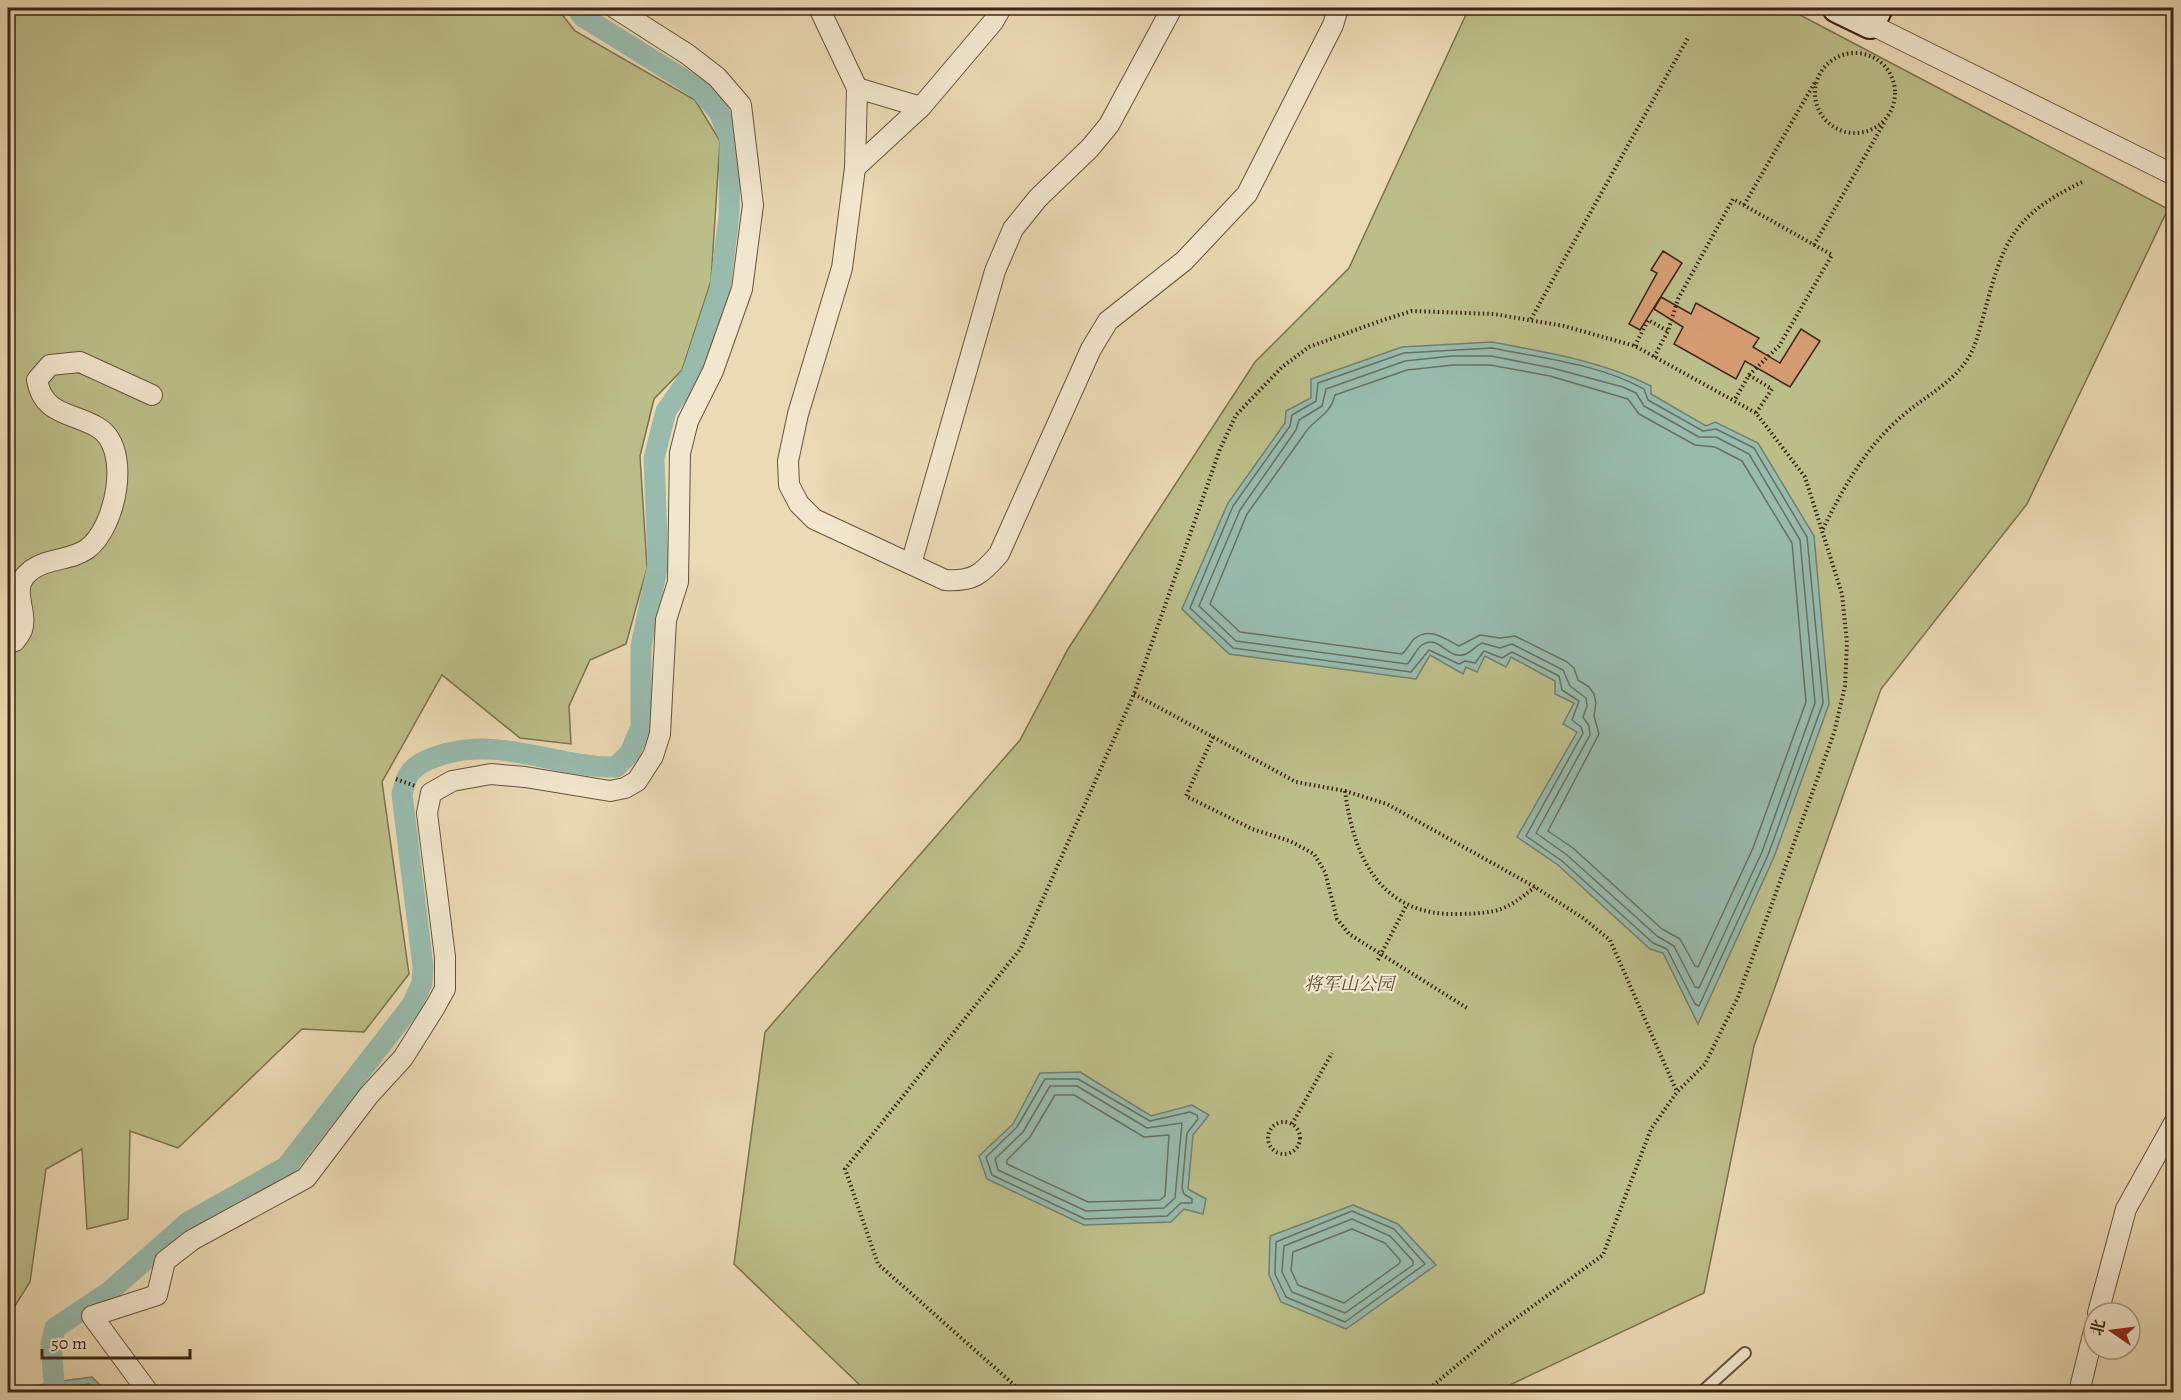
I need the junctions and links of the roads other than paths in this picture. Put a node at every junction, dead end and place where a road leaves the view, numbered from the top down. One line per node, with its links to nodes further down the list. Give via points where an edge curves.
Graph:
1 (615, 8): 19 (street, via 709,71 741,105 753,205 742,289 713,371 688,421 680,453 678,582 666,620 660,734 653,756 637,781 617,790 491,774 452,781 431,793 427,813 445,957 445,989 403,1058 369,1095 306,1178 192,1240 165,1261 158,1295 92,1316)
2 (819, 8): 8 (street)
3 (1001, 8): 9 (street)
4 (1172, 8): 13 (street, via 1109,125 1038,198 1014,229 994,271)
5 (1338, 8): 13 (street, via 1247,194 1184,261 1108,321 1091,349 999,554 984,572 963,581 945,580)
6 (1837, 8): 7 (street)
7 (1874, 16): 11 (street)
8 (857, 88): 9 (street); 10 (street)
9 (921, 107): 10 (street)
10 (855, 168): 13 (street, via 842,268 798,414 788,461 789,485 799,504 814,519)
11 (2174, 175)
12 (152, 395): 14 (street, via 80,362 50,365 37,380 40,396 50,406 99,428 112,439 117,462 115,501 99,537 86,550 37,566 24,578 19,591 23,629 15,641)
13 (911, 564)
14 (8, 642)
15 (2174, 1123): 16 (street, via 2126,1209)
16 (2101, 1301)
17 (1745, 1353): 20 (lane)
18 (2087, 1361): 21 (street)
19 (147, 1392)
20 (1702, 1392)
21 (2079, 1392)

